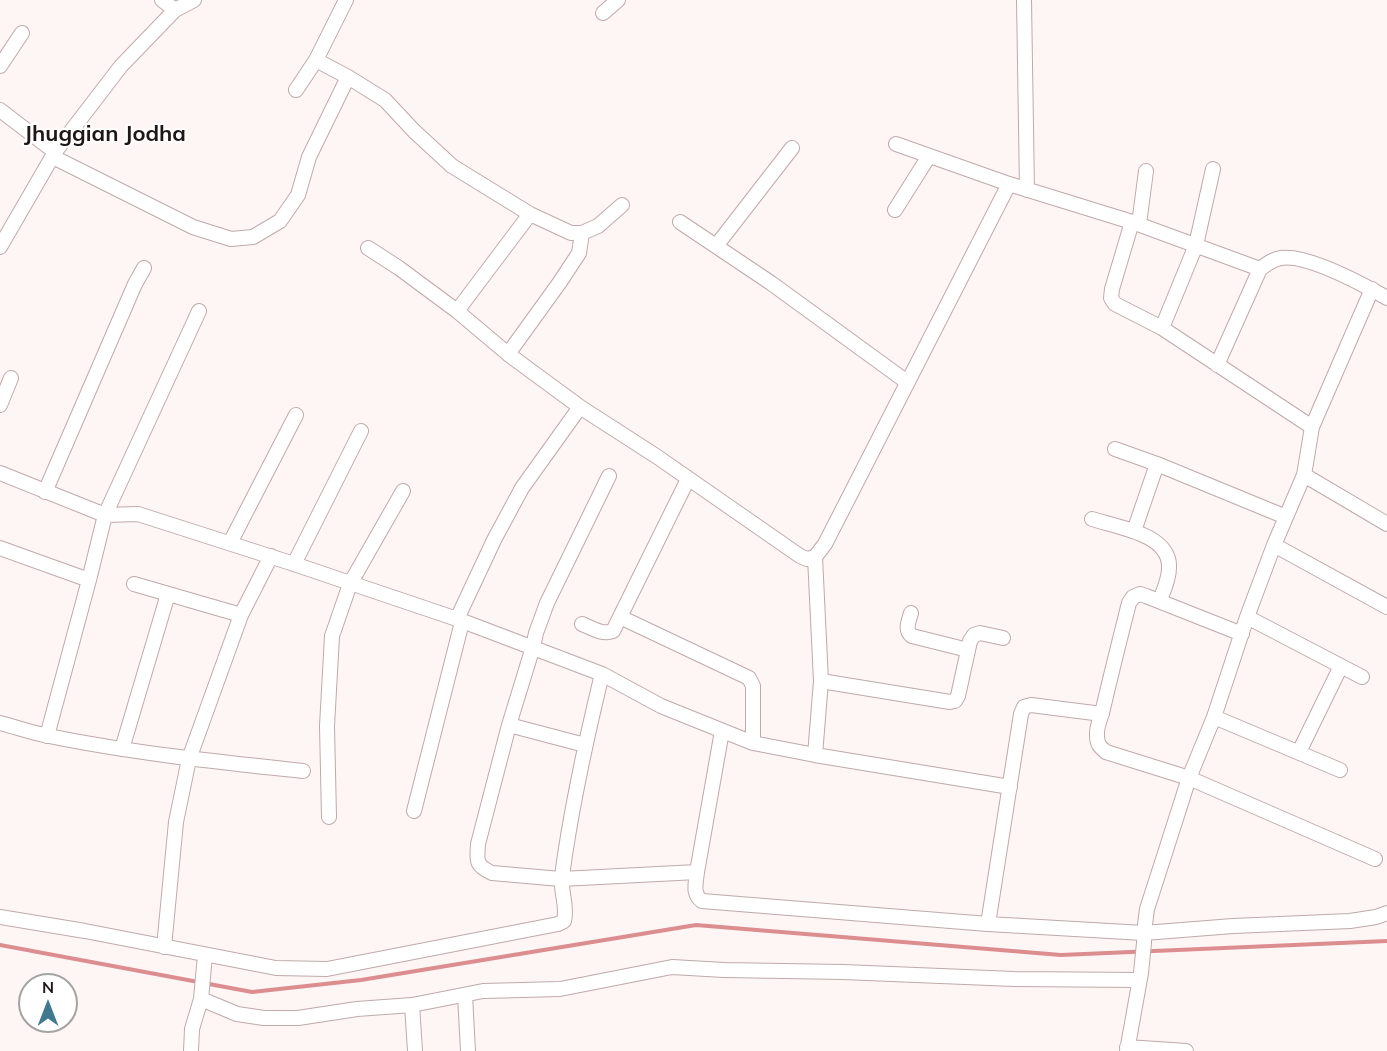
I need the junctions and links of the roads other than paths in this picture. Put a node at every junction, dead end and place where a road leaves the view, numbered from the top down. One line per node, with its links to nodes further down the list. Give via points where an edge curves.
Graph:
1 (162, 0): 6 (street)
2 (195, 0): 6 (street)
3 (346, 0): 9 (street)
4 (618, 0): 7 (street)
5 (1024, 0): 21 (street)
6 (175, 9): 16 (street, via 121,66)
7 (603, 13)
8 (22, 33): 10 (street)
9 (316, 60): 11 (street); 12 (street)
10 (0, 66)
11 (348, 77): 16 (street, via 309,157 298,195 280,221 253,237 231,239 193,227); 24 (street, via 385,100 452,166)
12 (296, 90)
13 (0, 110): 16 (street)
14 (896, 144): 17 (street)
15 (792, 148): 30 (street)
16 (54, 155): 28 (street)
17 (929, 156): 20 (street); 23 (street)
18 (1213, 169): 29 (street)
19 (1146, 171): 26 (street)
20 (1009, 184): 21 (street); 42 (street)
21 (1027, 190): 26 (street)
22 (622, 205): 27 (street, via 598,226)
23 (895, 210)
24 (530, 214): 27 (street, via 572,233); 37 (street)
25 (680, 222): 30 (street)
26 (1135, 223): 29 (street); 38 (street, via 1111,298)
27 (582, 233): 39 (street, via 579,254)
28 (1, 243)
29 (1196, 245): 33 (street); 38 (street)
30 (716, 246): 42 (street)
31 (368, 248): 37 (street)
32 (144, 268): 55 (street)
33 (1260, 269): 34 (street, via 1282,258 1297,259); 40 (street)
34 (1372, 289): 35 (street); 46 (street)
35 (1387, 298)
36 (199, 311): 56 (street)
37 (458, 311): 39 (street)
38 (1162, 328): 40 (street)
39 (508, 354): 44 (street)
40 (1217, 365): 46 (street)
41 (11, 378): 43 (street)
42 (907, 382): 65 (street)
43 (0, 405)
44 (580, 407): 53 (street); 77 (street, via 522,488)
45 (296, 415): 61 (street)
46 (1312, 427): 52 (street)
47 (361, 431): 66 (street)
48 (1115, 449): 49 (street)
49 (1157, 464): 57 (street); 60 (street)
50 (0, 473): 55 (street)
51 (609, 476): 81 (street, via 547,603)
52 (1304, 476): 57 (street); 59 (street)
53 (688, 479): 65 (street, via 800,556); 75 (street)
54 (403, 491): 69 (street)
55 (45, 492): 56 (street)
56 (105, 515): 61 (street, via 138,514); 67 (street)
57 (1286, 517): 62 (street)
58 (1092, 519): 60 (street)
59 (1387, 524)
60 (1134, 531): 71 (street, via 1161,545 1167,555 1169,568)
61 (230, 543): 64 (street)
62 (1274, 545): 72 (street); 76 (street)
63 (0, 548): 67 (street)
64 (271, 556): 66 (street); 74 (street)
65 (815, 557): 86 (street)
66 (294, 564): 69 (street)
67 (89, 580): 92 (street)
68 (134, 584): 70 (street)
69 (350, 584): 77 (street); 104 (street, via 332,636 327,726)
70 (168, 594): 74 (street); 95 (street)
71 (1160, 600): 79 (street); 87 (street, via 1140,594 1129,603)
72 (1387, 607)
73 (911, 613): 82 (street, via 908,634)
74 (241, 615): 98 (street)
75 (620, 617): 78 (street, via 608,633); 93 (street, via 749,678 753,686)
76 (1247, 617): 79 (street); 83 (street)
77 (459, 620): 81 (street); 103 (street)
78 (582, 624)
79 (1242, 634): 88 (street)
80 (1003, 638): 82 (street, via 974,635)
81 (533, 647): 84 (street); 90 (street)
82 (968, 650): 86 (street, via 955,701)
83 (1341, 666): 85 (street); 96 (street)
84 (602, 674): 91 (street, via 661,706); 94 (street)
85 (1362, 677)
86 (821, 681): 97 (street)
87 (1102, 714): 101 (street, via 1096,735 1098,746 1106,752); 102 (street, via 1024,707)
88 (1214, 717): 96 (street); 101 (street)
89 (0, 723): 92 (street)
90 (509, 725): 94 (street); 107 (street, via 477,860 492,873)
91 (722, 731): 93 (street); 106 (street)
92 (47, 736): 95 (street)
93 (753, 743): 97 (street)
94 (585, 745): 107 (street)
95 (122, 749): 98 (street)
96 (1299, 752): 99 (street)
97 (815, 755): 102 (street)
98 (189, 759): 100 (street); 112 (street, via 176,822)
99 (1340, 770)
100 (303, 771)
101 (1189, 778): 105 (street); 111 (street, via 1147,909)
102 (1010, 787): 110 (street)
103 (414, 811)
104 (329, 817)
105 (1375, 859)
106 (697, 873): 107 (street); 110 (street, via 695,891 702,900)
107 (561, 879): 113 (street, via 566,915 558,924 327,969 276,968)
108 (1387, 914): 111 (street, via 1350,921 1233,926)
109 (0, 917): 112 (street)
110 (988, 924): 111 (street)
111 (1144, 938): 114 (street)
112 (164, 947): 113 (street)
113 (205, 955): 116 (street)
114 (1140, 976): 115 (street, via 1014,978 672,967 560,989); 118 (street)
115 (465, 995): 117 (street); 121 (street)
116 (201, 999): 117 (street, via 237,1014 264,1018); 119 (street, via 192,1029)
117 (412, 1005): 120 (street)
118 (1127, 1049): 122 (street)
119 (191, 1051)
120 (415, 1051)
121 (468, 1051)
122 (1186, 1051)

